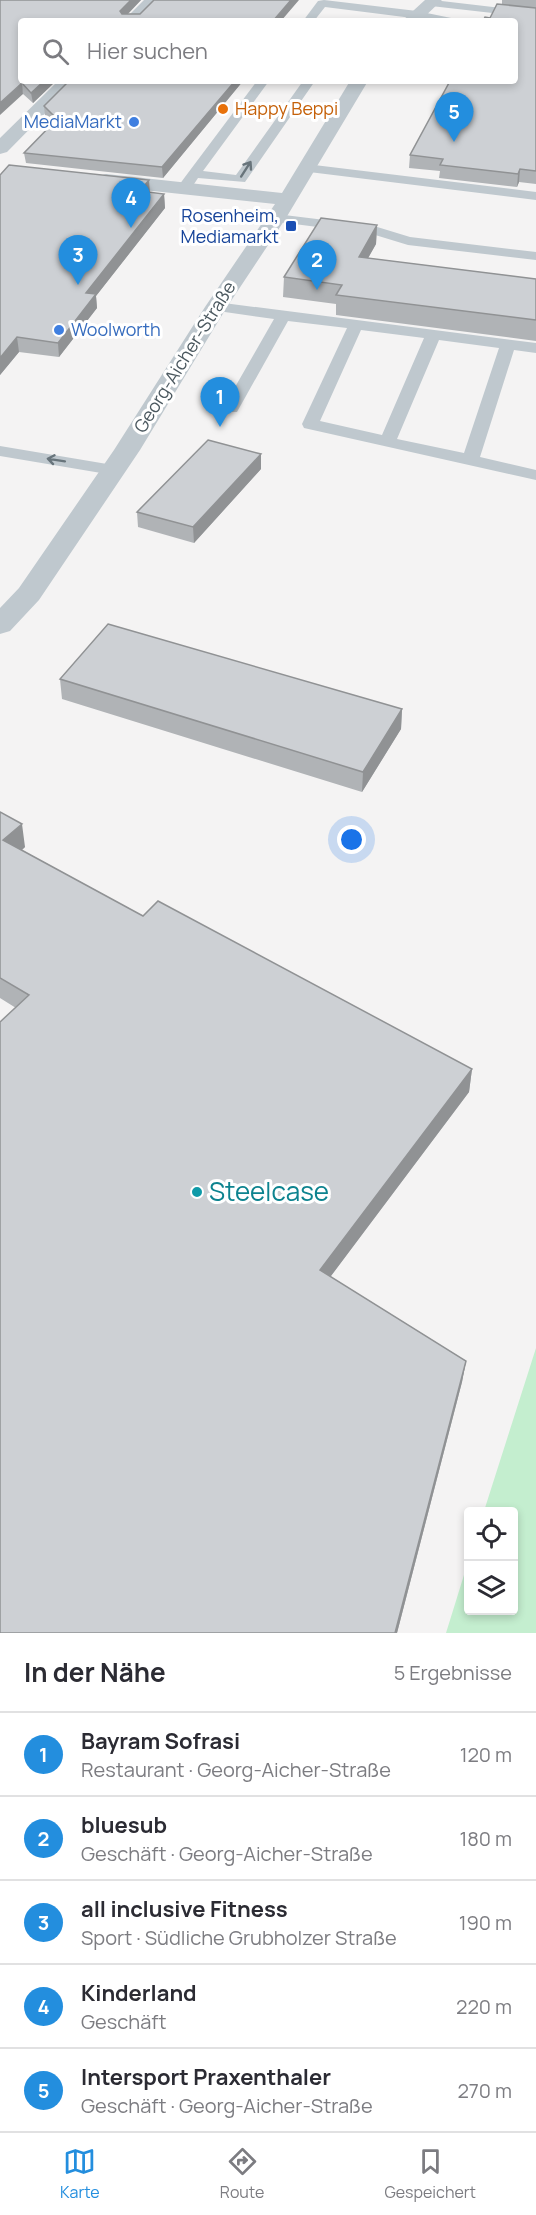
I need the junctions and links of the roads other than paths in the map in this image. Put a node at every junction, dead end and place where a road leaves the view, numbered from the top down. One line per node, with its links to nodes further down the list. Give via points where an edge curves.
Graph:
1 (153, 0): 6 (street)
2 (338, 2): 3 (lane); 7 (lane, via 322,3)
3 (354, 7): 4 (lane); 8 (lane)
4 (422, 10): 5 (lane); 9 (lane)
5 (536, 15)
6 (134, 18)
7 (310, 18)
8 (345, 18)
9 (444, 18)
10 (65, 84): 14 (street)
11 (261, 84): 17 (lane)
12 (307, 84): 17 (lane, one-way to 12, via 240,179)
13 (357, 84): 15 (street, Georg-Aicher-Straße)
14 (0, 148)
15 (306, 168): 18 (lane); 19 (street, Georg-Aicher-Straße)
16 (82, 177): 17 (street)
17 (189, 181): 19 (street)
18 (536, 196)
19 (281, 209): 20 (lane, via 408,241); 21 (street, Georg-Aicher-Straße)
20 (536, 256)
21 (216, 307): 22 (lane); 31 (street, Georg-Aicher-Straße)
22 (282, 316): 23 (lane); 27 (lane)
23 (356, 325): 24 (lane); 28 (lane, via 310,424)
24 (433, 335): 25 (lane); 28 (lane)
25 (508, 344): 26 (lane); 30 (lane)
26 (536, 348)
27 (231, 408)
28 (387, 442): 30 (lane)
29 (0, 451): 31 (lane, one-way to 29)
30 (470, 460): 32 (lane)
31 (112, 470): 33 (street, Georg-Aicher-Straße, via 29,594)
32 (536, 476)
33 (0, 626)

